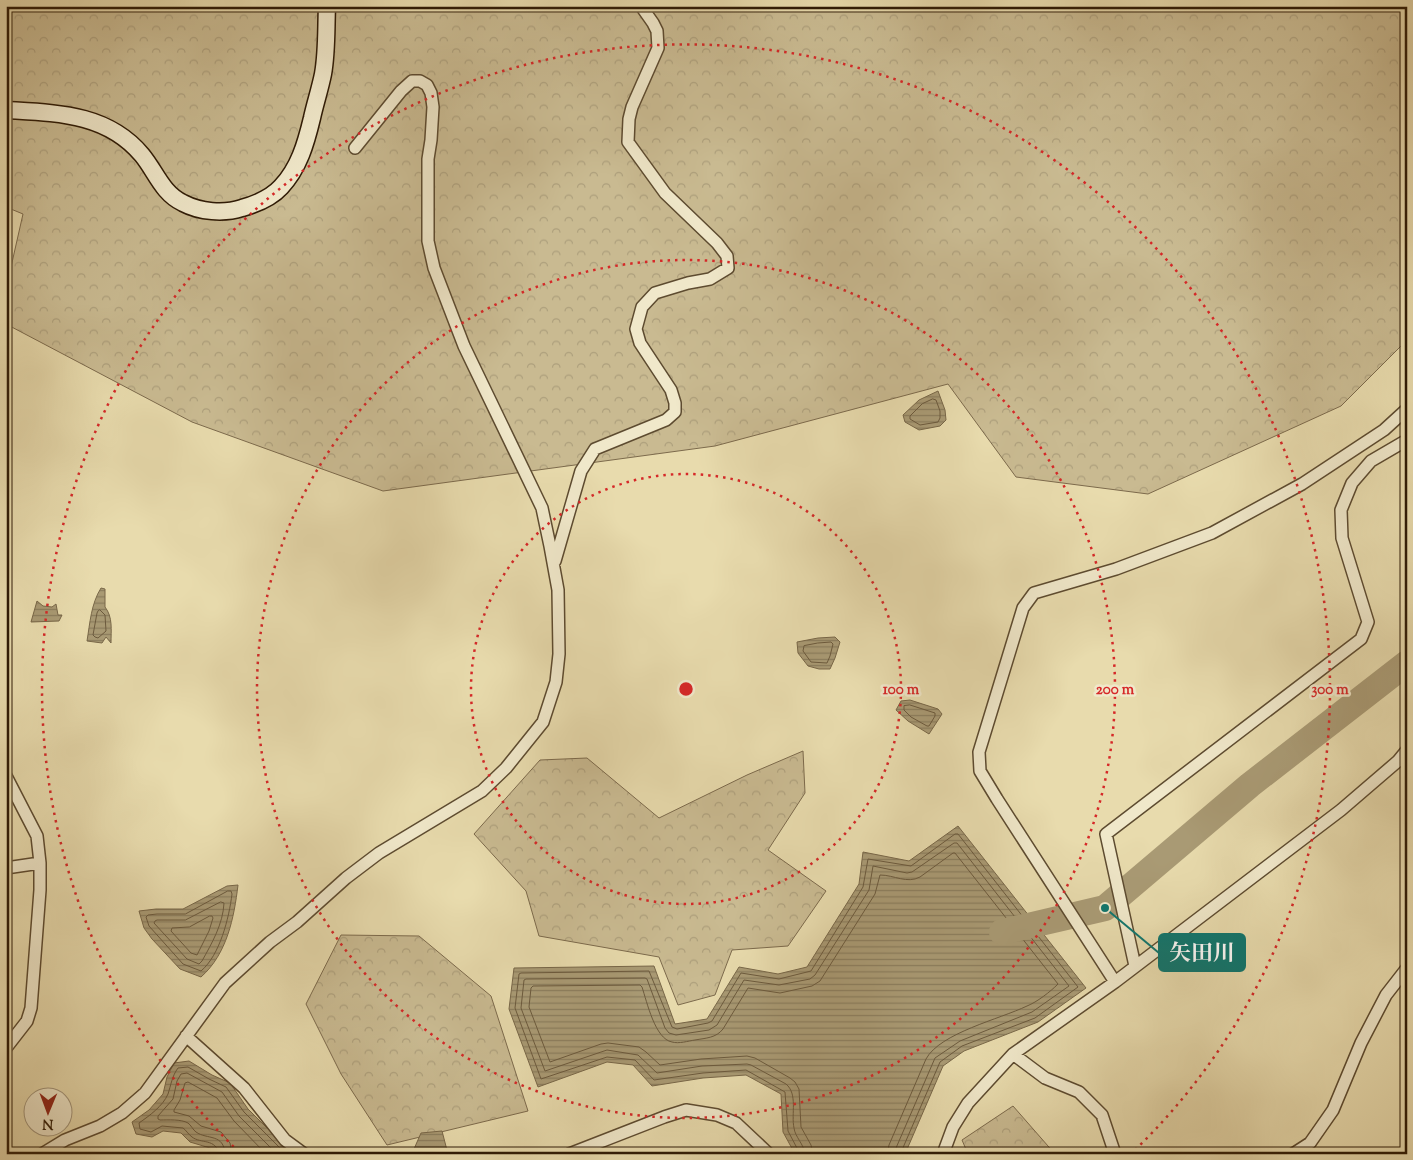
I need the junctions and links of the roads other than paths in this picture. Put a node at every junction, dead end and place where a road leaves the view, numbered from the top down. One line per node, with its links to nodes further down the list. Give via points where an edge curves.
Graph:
1 (327, 6): 3 (street, via 323,73 305,147 281,188 259,203 238,210 200,210 182,203 166,190 130,142 97,122 55,113)
2 (642, 6): 7 (street, via 657,31 658,48 632,107 628,142 665,193 717,243 727,256 728,268 710,279 656,293 642,307 636,329 640,343 671,390 674,412 666,420 595,449 581,471)
3 (6, 110)
4 (355, 148): 7 (street, via 412,81 427,85 433,107 428,159 428,241 434,268 464,346 542,508)
5 (1407, 409): 14 (street, via 1384,430 1302,484 1212,533 1116,569 1034,593 1023,608 979,752 980,771)
6 (1407, 440): 12 (street, via 1371,461 1352,483 1341,510 1342,538 1368,622 1361,639 1106,834)
7 (553, 565): 15 (street, via 558,590 559,654 556,682 543,722 482,792 379,853 270,942 225,983)
8 (1407, 750): 12 (street, via 1341,810)
9 (6, 776): 10 (street, via 37,836)
10 (40, 863): 11 (street); 16 (street, via 31,1008 27,1021)
11 (6, 868)
12 (1136, 966): 14 (street)
13 (1407, 968): 24 (street, via 1386,995 1361,1043 1333,1110 1310,1143)
14 (1115, 982): 17 (street)
15 (186, 1036): 18 (street, via 145,1093 122,1113); 19 (street, via 244,1088 285,1140)
16 (6, 1048)
17 (1013, 1054): 22 (street, via 968,1103 953,1127); 23 (street, via 1045,1078 1079,1092 1102,1115)
18 (42, 1154)
19 (304, 1154)
20 (569, 1154): 21 (street, via 686,1110 718,1115 736,1123)
21 (769, 1154)
22 (943, 1154)
23 (1115, 1154)
24 (1293, 1154)

